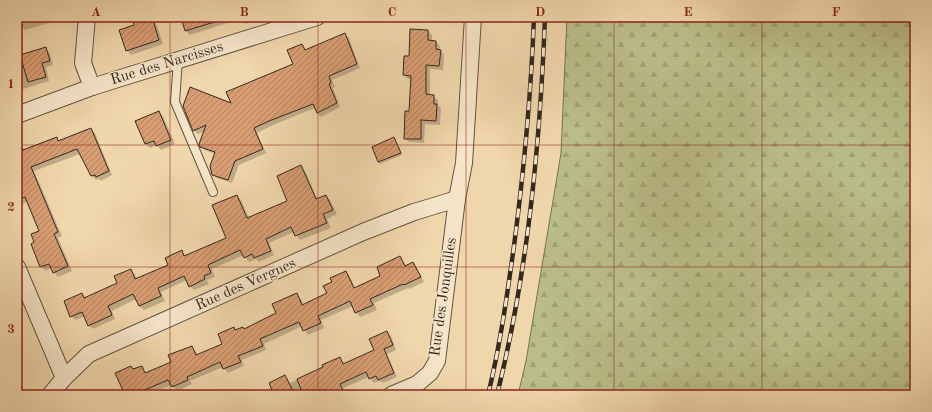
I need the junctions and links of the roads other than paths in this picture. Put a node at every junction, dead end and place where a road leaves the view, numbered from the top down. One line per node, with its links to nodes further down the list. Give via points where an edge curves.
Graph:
1 (87, 17): 5 (street, via 83,63)
2 (317, 17): 4 (street, Rue des Narcisses)
3 (473, 17): 8 (street, via 464,163)
4 (178, 60): 5 (street, Rue des Narcisses); 7 (lane, via 175,102)
5 (92, 87): 6 (street, Rue des Narcisses)
6 (17, 115)
7 (213, 192)
8 (457, 200): 10 (street, Rue des Vergnes, via 414,212 363,232 89,354); 12 (street, Rue des Jonquilles, via 437,361 430,373 417,384)
9 (17, 267): 10 (street)
10 (64, 378): 11 (street, Rue des Vergnes)
11 (50, 395)
12 (391, 395)

